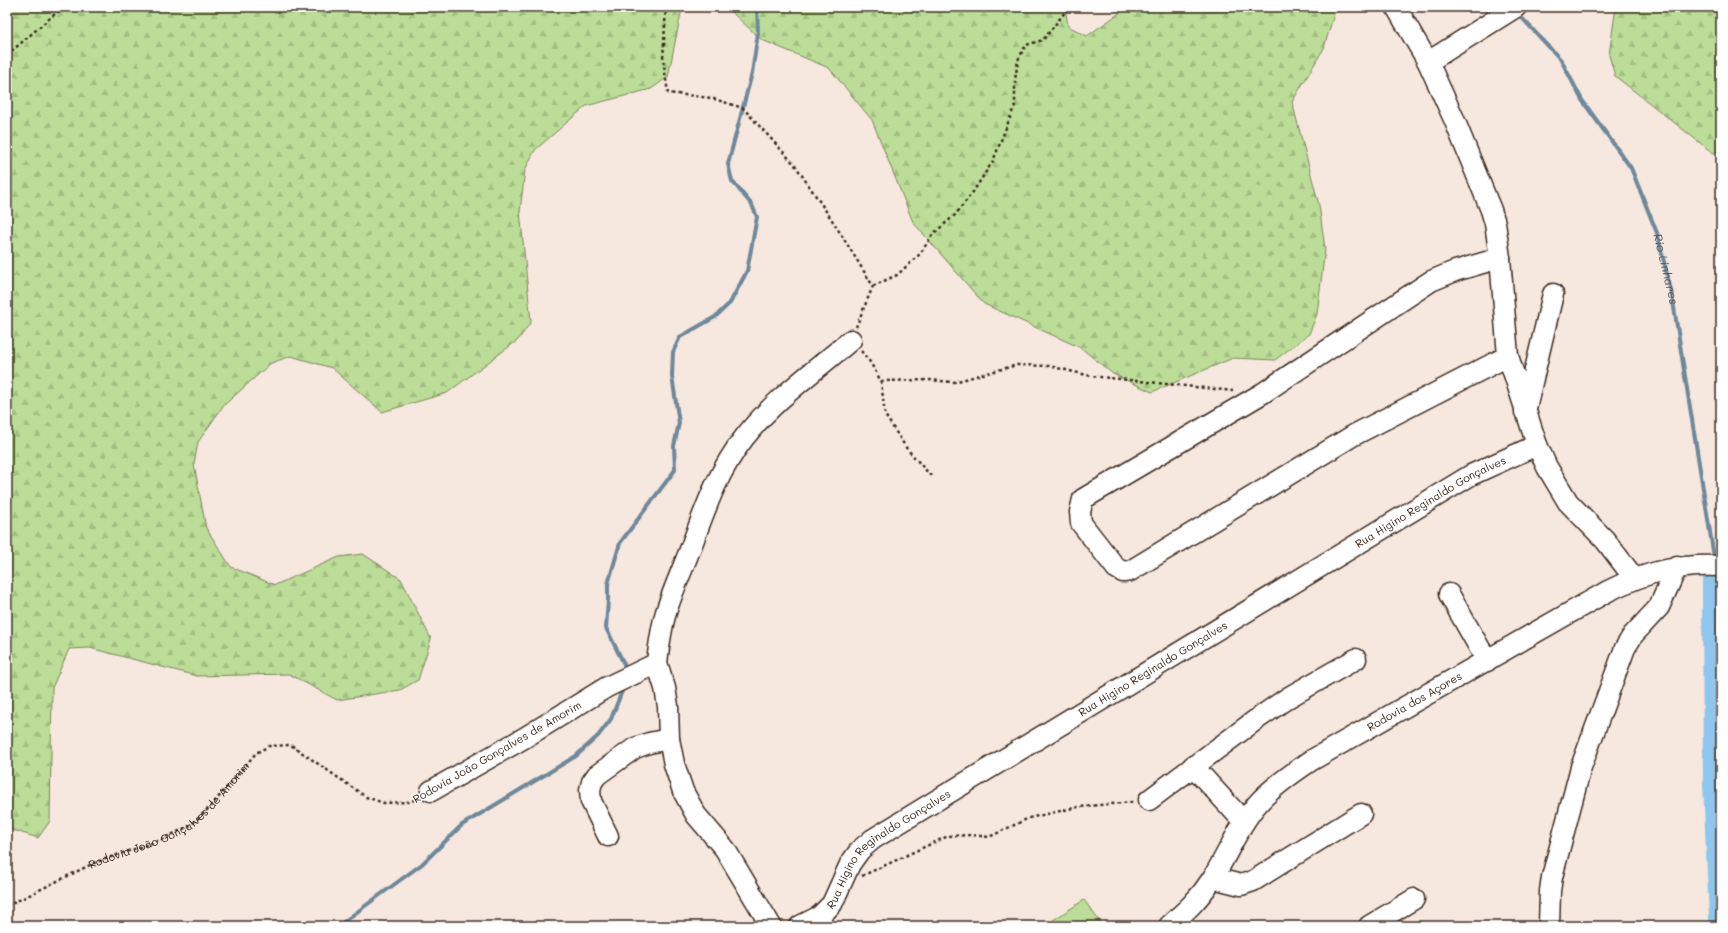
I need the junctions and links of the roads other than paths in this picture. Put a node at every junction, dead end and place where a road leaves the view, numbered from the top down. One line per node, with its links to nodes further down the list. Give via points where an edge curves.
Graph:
1 (1396, 7): 3 (street)
2 (1516, 7): 3 (street)
3 (1428, 62): 4 (street, via 1491,210)
4 (1500, 258): 7 (street); 7 (street, via 1431,281 1263,393 1083,500 1081,523 1116,568 1123,572 1130,571 1354,435)
5 (1553, 294): 8 (street)
6 (851, 340): 16 (street, via 769,411 744,437 726,463 700,517 666,610)
7 (1508, 356): 8 (street)
8 (1525, 412): 9 (street)
9 (1538, 445): 12 (street, via 1547,467 1568,502 1605,540); 27 (street, Rua Higino Reginaldo Gonçalves, via 1471,475 873,840 860,850 850,864 832,904 820,916)
10 (1721, 566): 11 (street, Rodovia dos Açores)
11 (1677, 567): 12 (street, Rodovia dos Açores); 30 (street, via 1659,607 1628,642 1590,740 1552,877)
12 (1634, 578): 15 (street, Rodovia dos Açores)
13 (1449, 594): 15 (street)
14 (1356, 659): 18 (street, via 1289,697)
15 (1487, 661): 22 (street, Rodovia dos Açores, via 1307,763 1259,802)
16 (657, 663): 17 (street, via 668,706); 19 (street, Rodovia João Gonçalves de Amorim, via 607,687)
17 (669, 740): 23 (street, via 635,748 597,775 592,782 592,801); 26 (street, via 683,790 696,815 725,849)
18 (1193, 766): 20 (street); 22 (street)
19 (431, 791)
20 (1149, 800)
21 (1361, 814): 24 (street, via 1253,881 1241,886)
22 (1244, 822): 24 (street, Rodovia dos Açores)
23 (608, 836)
24 (1213, 878): 28 (street, Rodovia dos Açores, via 1202,895)
25 (1414, 900): 29 (street)
26 (771, 926)
27 (800, 926)
28 (1169, 926)
29 (1369, 926)
30 (1549, 926)

